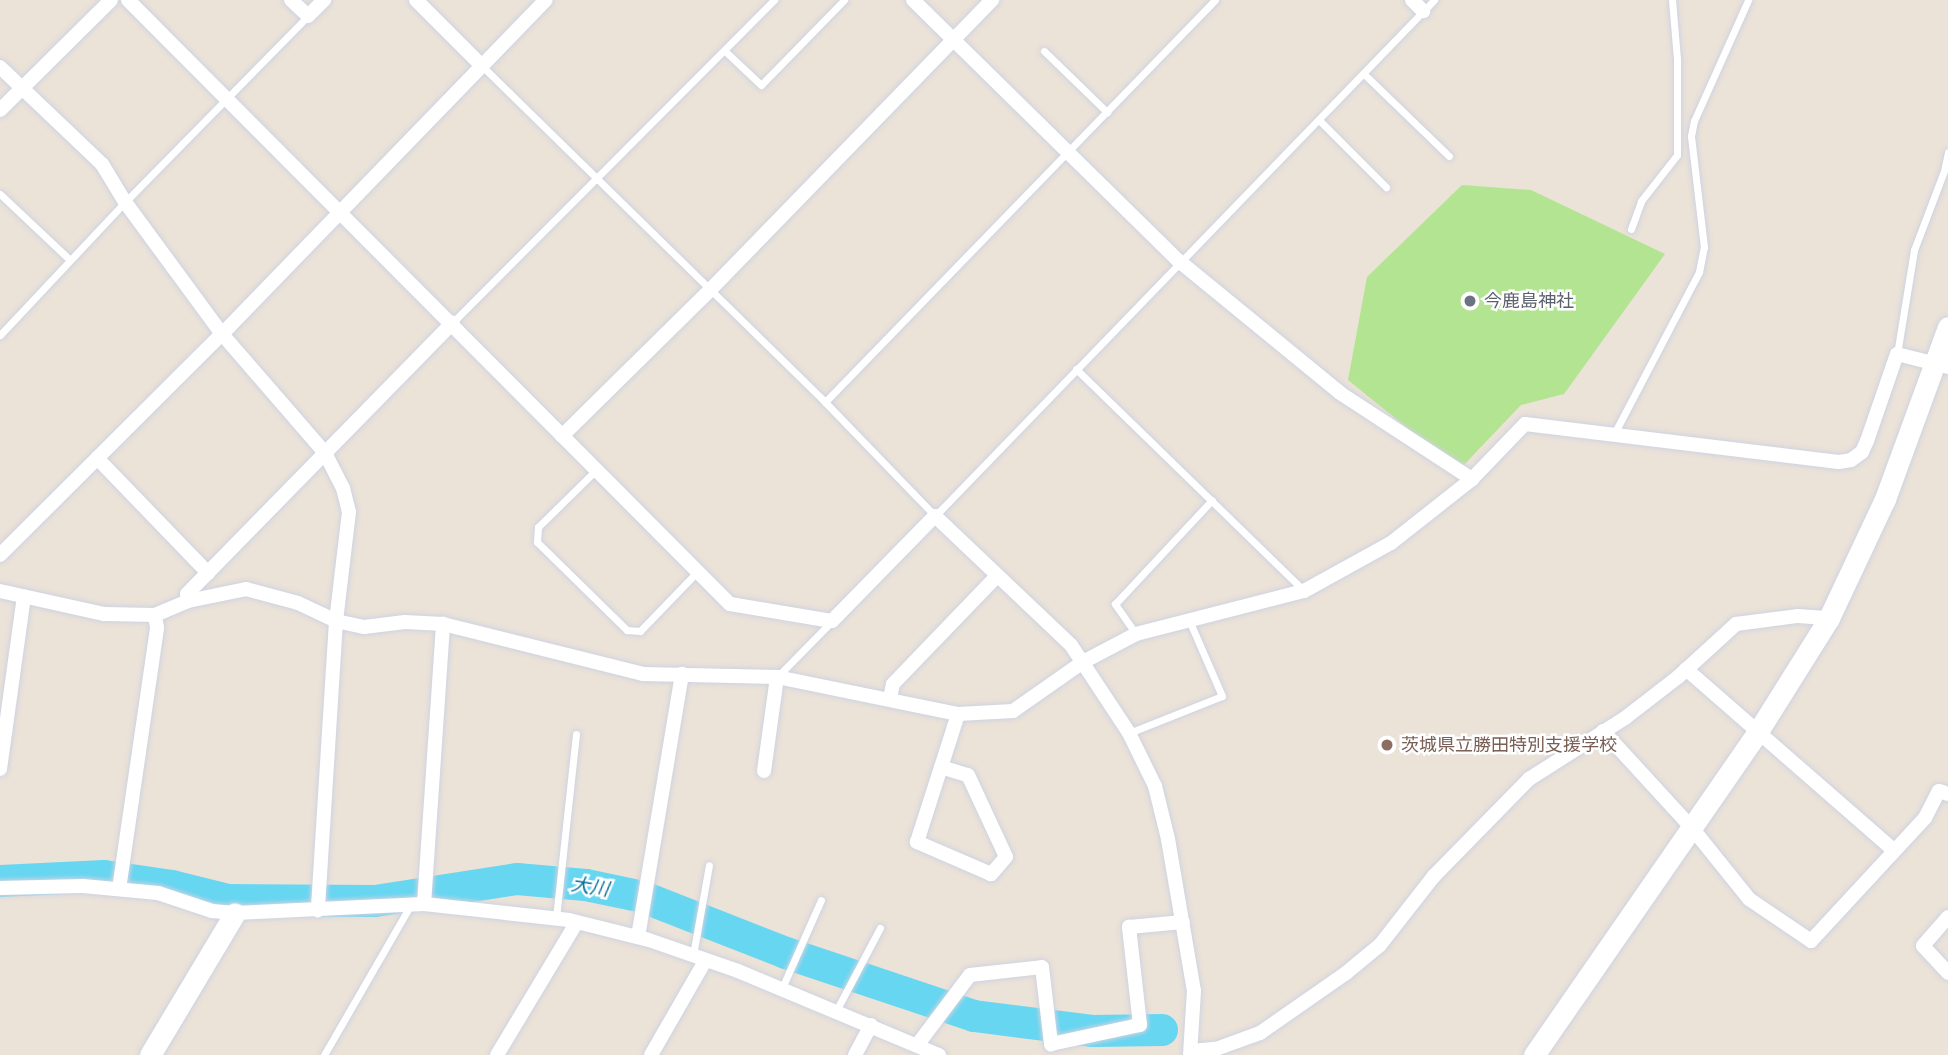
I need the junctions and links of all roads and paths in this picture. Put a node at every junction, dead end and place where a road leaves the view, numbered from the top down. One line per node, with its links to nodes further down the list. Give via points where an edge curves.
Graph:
1 (111, 0): 22 (street)
2 (128, 0): 23 (street)
3 (291, 0): 15 (street)
4 (324, 0): 15 (street)
5 (416, 0): 19 (street)
6 (546, 0): 19 (street)
7 (774, 0): 18 (lane)
8 (844, 0): 18 (lane, via 761,85)
9 (913, 0): 16 (street)
10 (992, 0): 16 (street)
11 (1215, 0): 25 (lane)
12 (1672, 0): 35 (lane, via 1677,155 1641,201)
13 (1748, 0): 47 (lane, via 1693,121 1704,247 1699,272)
14 (1423, 4): 21 (lane)
15 (308, 16): 23 (lane)
16 (953, 39): 27 (street); 38 (street)
17 (1044, 51): 25 (lane)
18 (726, 52): 30 (lane)
19 (482, 66): 30 (lane); 34 (street)
20 (0, 67): 22 (street)
21 (1364, 74): 26 (lane); 29 (lane)
22 (21, 88): 24 (street); 33 (street, via 102,164)
23 (227, 99): 33 (lane); 34 (street)
24 (0, 110)
25 (1107, 112): 27 (lane)
26 (1319, 120): 31 (lane); 37 (lane)
27 (1068, 150): 37 (street); 46 (lane)
28 (1948, 152): 43 (lane, via 1914,250)
29 (1449, 156)
30 (597, 180): 38 (lane); 39 (lane)
31 (1386, 187)
32 (0, 194): 36 (lane)
33 (125, 202): 36 (lane); 41 (street)
34 (338, 211): 39 (street); 41 (street)
35 (1631, 229)
36 (70, 260): 42 (lane)
37 (1180, 261): 45 (lane); 52 (street, via 1340,393)
38 (710, 290): 46 (lane); 48 (street)
39 (453, 322): 48 (street); 49 (street)
40 (1948, 327): 44 (street)
41 (222, 334): 49 (street); 50 (street)
42 (0, 335)
43 (1897, 354): 44 (street); 47 (street, via 1867,441 1851,460)
44 (1942, 366): 64 (street)
45 (1076, 369): 53 (lane); 54 (lane)
46 (825, 402): 54 (lane)
47 (1614, 434): 52 (street, via 1525,424)
48 (562, 436): 51 (street)
49 (325, 453): 57 (street); 66 (street, via 349,512)
50 (97, 458): 55 (street); 57 (street)
51 (596, 470): 56 (street); 56 (lane, via 538,527 537,542 627,630 640,631)
52 (1472, 479): 60 (street, via 1391,543)
53 (1212, 500): 60 (lane); 69 (lane, via 1115,604)
54 (935, 516): 58 (street); 67 (street)
55 (0, 555)
56 (698, 571): 67 (street, via 730,604)
57 (208, 573): 62 (street, via 187,594)
58 (996, 578): 71 (street, via 1071,645); 75 (street, via 893,684)
59 (0, 591): 61 (street)
60 (1304, 591): 65 (street)
61 (24, 597): 63 (street, via 104,614); 70 (street)
62 (188, 601): 63 (street); 66 (street, via 246,589 298,603)
63 (155, 615): 89 (street, via 157,628)
64 (1829, 618): 72 (street, via 1798,616 1736,624); 79 (street)
65 (1189, 620): 69 (street); 78 (lane, via 1222,696)
66 (336, 621): 68 (street, via 364,627); 92 (street)
67 (832, 621): 74 (lane)
68 (443, 624): 73 (street, via 643,674); 91 (street)
69 (1136, 634): 71 (street)
70 (6, 660): 82 (street)
71 (1083, 662): 76 (street, via 1013,711); 78 (street)
72 (1686, 669): 77 (street); 79 (street)
73 (682, 674): 74 (street); 99 (street)
74 (777, 677): 75 (street); 83 (street)
75 (890, 699): 76 (street)
76 (958, 714): 81 (street)
77 (1602, 731): 85 (street); 106 (street, via 1529,779 1434,876 1380,945 1346,973 1260,1033)
78 (1129, 733): 97 (street, via 1155,786)
79 (1758, 733): 85 (street); 86 (street)
80 (576, 734): 95 (lane)
81 (941, 767): 81 (street, via 917,842 991,874 1006,857 1001,845 968,775)
82 (0, 769)
83 (764, 771)
84 (1948, 794): 86 (street, via 1939,791 1925,818)
85 (1692, 828): 86 (street, via 1748,899 1811,941); 113 (street)
86 (1892, 849)
87 (709, 865): 100 (lane)
88 (0, 888): 89 (street)
89 (119, 889): 93 (street, via 158,893 212,911)
90 (821, 900): 102 (lane)
91 (417, 905): 92 (street); 95 (street); 108 (lane)
92 (318, 910): 93 (street)
93 (235, 913): 107 (street)
94 (1948, 917): 101 (street, via 1923,946)
95 (556, 919): 96 (street)
96 (577, 922): 99 (street); 109 (street)
97 (1183, 922): 105 (street, via 1129,927 1140,1025 1051,1044 1042,967 970,975); 106 (street, via 1194,991)
98 (880, 928): 103 (lane)
99 (638, 937): 100 (street)
100 (699, 958): 102 (street); 110 (street)
101 (1948, 973)
102 (782, 989): 103 (street)
103 (836, 1011): 104 (street)
104 (871, 1026): 105 (street); 111 (street)
105 (918, 1045): 112 (street)
106 (1190, 1053)
107 (150, 1055)
108 (324, 1055)
109 (497, 1055)
110 (651, 1055)
111 (855, 1055)
112 (939, 1055)
113 (1534, 1055)

